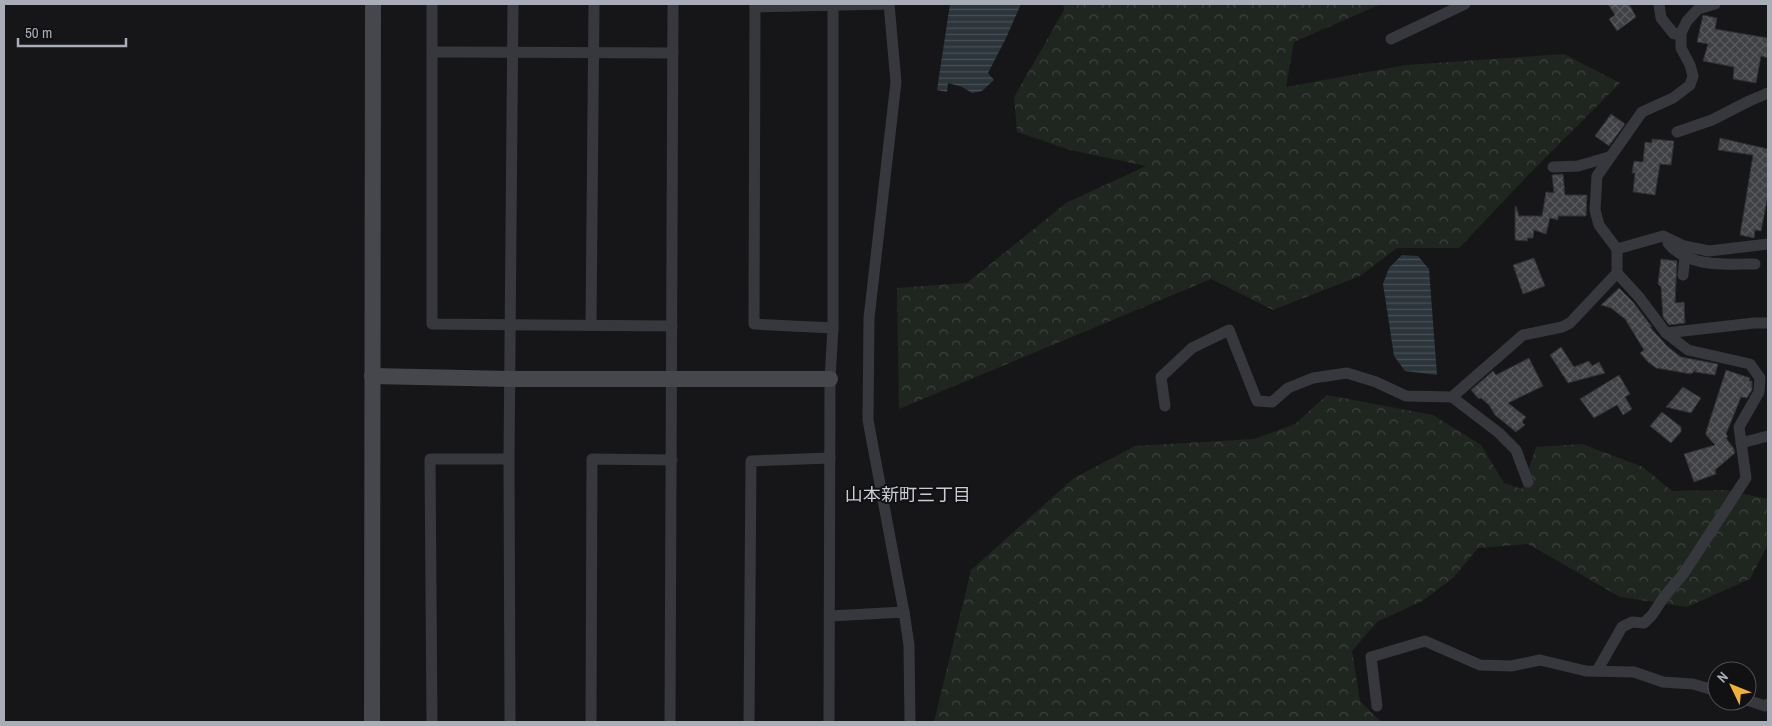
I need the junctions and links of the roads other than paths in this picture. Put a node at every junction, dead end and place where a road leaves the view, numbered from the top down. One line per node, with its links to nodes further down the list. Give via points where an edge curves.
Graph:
1 (373, 4): 34 (street)
2 (432, 4): 13 (street)
3 (513, 4): 14 (street)
4 (594, 4): 15 (street)
5 (673, 4): 16 (street)
6 (1465, 4): 12 (street)
7 (1659, 4): 11 (street, via 1661,18 1674,34)
8 (1715, 4): 11 (street, via 1698,9)
9 (755, 6): 10 (street); 32 (street, via 754,324)
10 (833, 6): 32 (street); 46 (street, via 889,4 896,82 869,318 868,420)
11 (1681, 33): 19 (street, via 1681,48 1693,76 1690,85 1673,98 1642,112)
12 (1391, 40)
13 (433, 52): 14 (street); 29 (street, via 432,324)
14 (513, 52): 15 (street); 29 (street)
15 (594, 53): 16 (street); 30 (street)
16 (673, 53): 31 (street)
17 (1768, 93): 18 (street, via 1712,120)
18 (1677, 132)
19 (1609, 157): 20 (street, via 1578,166); 23 (street, via 1597,176 1595,210 1599,225)
20 (1553, 167)
21 (1663, 236): 22 (street, via 1684,246 1709,251); 23 (street); 24 (street)
22 (1768, 244)
23 (1617, 249): 26 (street)
24 (1685, 257): 25 (street, via 1709,263); 27 (street)
25 (1754, 264)
26 (1617, 274): 33 (street); 38 (street, via 1570,323 1523,336)
27 (1683, 276)
28 (1768, 323): 33 (street)
29 (511, 325): 30 (street); 36 (street)
30 (591, 325): 31 (street)
31 (672, 326): 35 (street)
32 (833, 328): 37 (street)
33 (1666, 333): 41 (street, via 1688,350 1750,364 1760,378 1759,392 1739,427)
34 (372, 376): 36 (street); 51 (street)
35 (671, 378): 36 (street); 37 (street); 44 (street)
36 (511, 379): 43 (street)
37 (830, 379): 42 (street)
38 (1452, 398): 39 (street, via 1406,396 1347,373 1313,378 1288,388 1272,402 1257,401 1229,330 1192,348 1161,376); 45 (street, via 1516,450)
39 (1165, 406)
40 (1768, 436): 41 (street)
41 (1741, 443): 48 (street, via 1746,478 1725,512 1652,615 1644,623 1632,622 1622,627)
42 (830, 458): 47 (street); 56 (street, via 751,461)
43 (509, 459): 52 (street, via 430,459); 53 (street)
44 (672, 460): 54 (street, via 592,459); 55 (street)
45 (1528, 482)
46 (904, 612): 47 (street); 58 (street, via 909,645)
47 (830, 616): 57 (street)
48 (1596, 671): 49 (street, via 1634,672 1663,682); 50 (street, via 1540,660 1511,666 1480,665 1425,640 1371,657)
49 (1707, 688)
50 (1377, 706)
51 (372, 722)
52 (432, 722)
53 (510, 722)
54 (591, 722)
55 (670, 722)
56 (749, 722)
57 (829, 722)
58 (910, 722)

